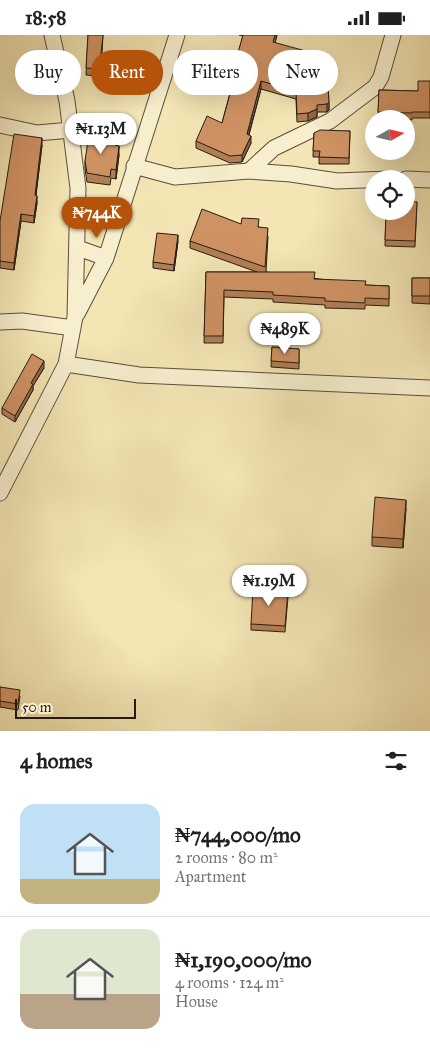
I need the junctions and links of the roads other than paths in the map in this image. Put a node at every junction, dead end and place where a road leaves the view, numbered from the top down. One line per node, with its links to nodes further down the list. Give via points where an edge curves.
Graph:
1 (52, 35): 5 (street)
2 (177, 35): 6 (street)
3 (393, 35): 7 (street, via 375,87 330,121 274,148)
4 (0, 125): 5 (street, via 37,133)
5 (71, 130): 11 (street, via 78,188)
6 (134, 167): 7 (street, via 175,177); 12 (street)
7 (250, 171): 9 (street, via 337,181)
8 (415, 179): 10 (street)
9 (365, 180)
10 (430, 180)
11 (78, 248): 12 (street); 14 (street)
12 (106, 258): 14 (street)
13 (0, 322): 14 (street)
14 (74, 323): 15 (street)
15 (66, 364): 16 (street, via 139,375); 17 (street)
16 (430, 388)
17 (0, 493)

